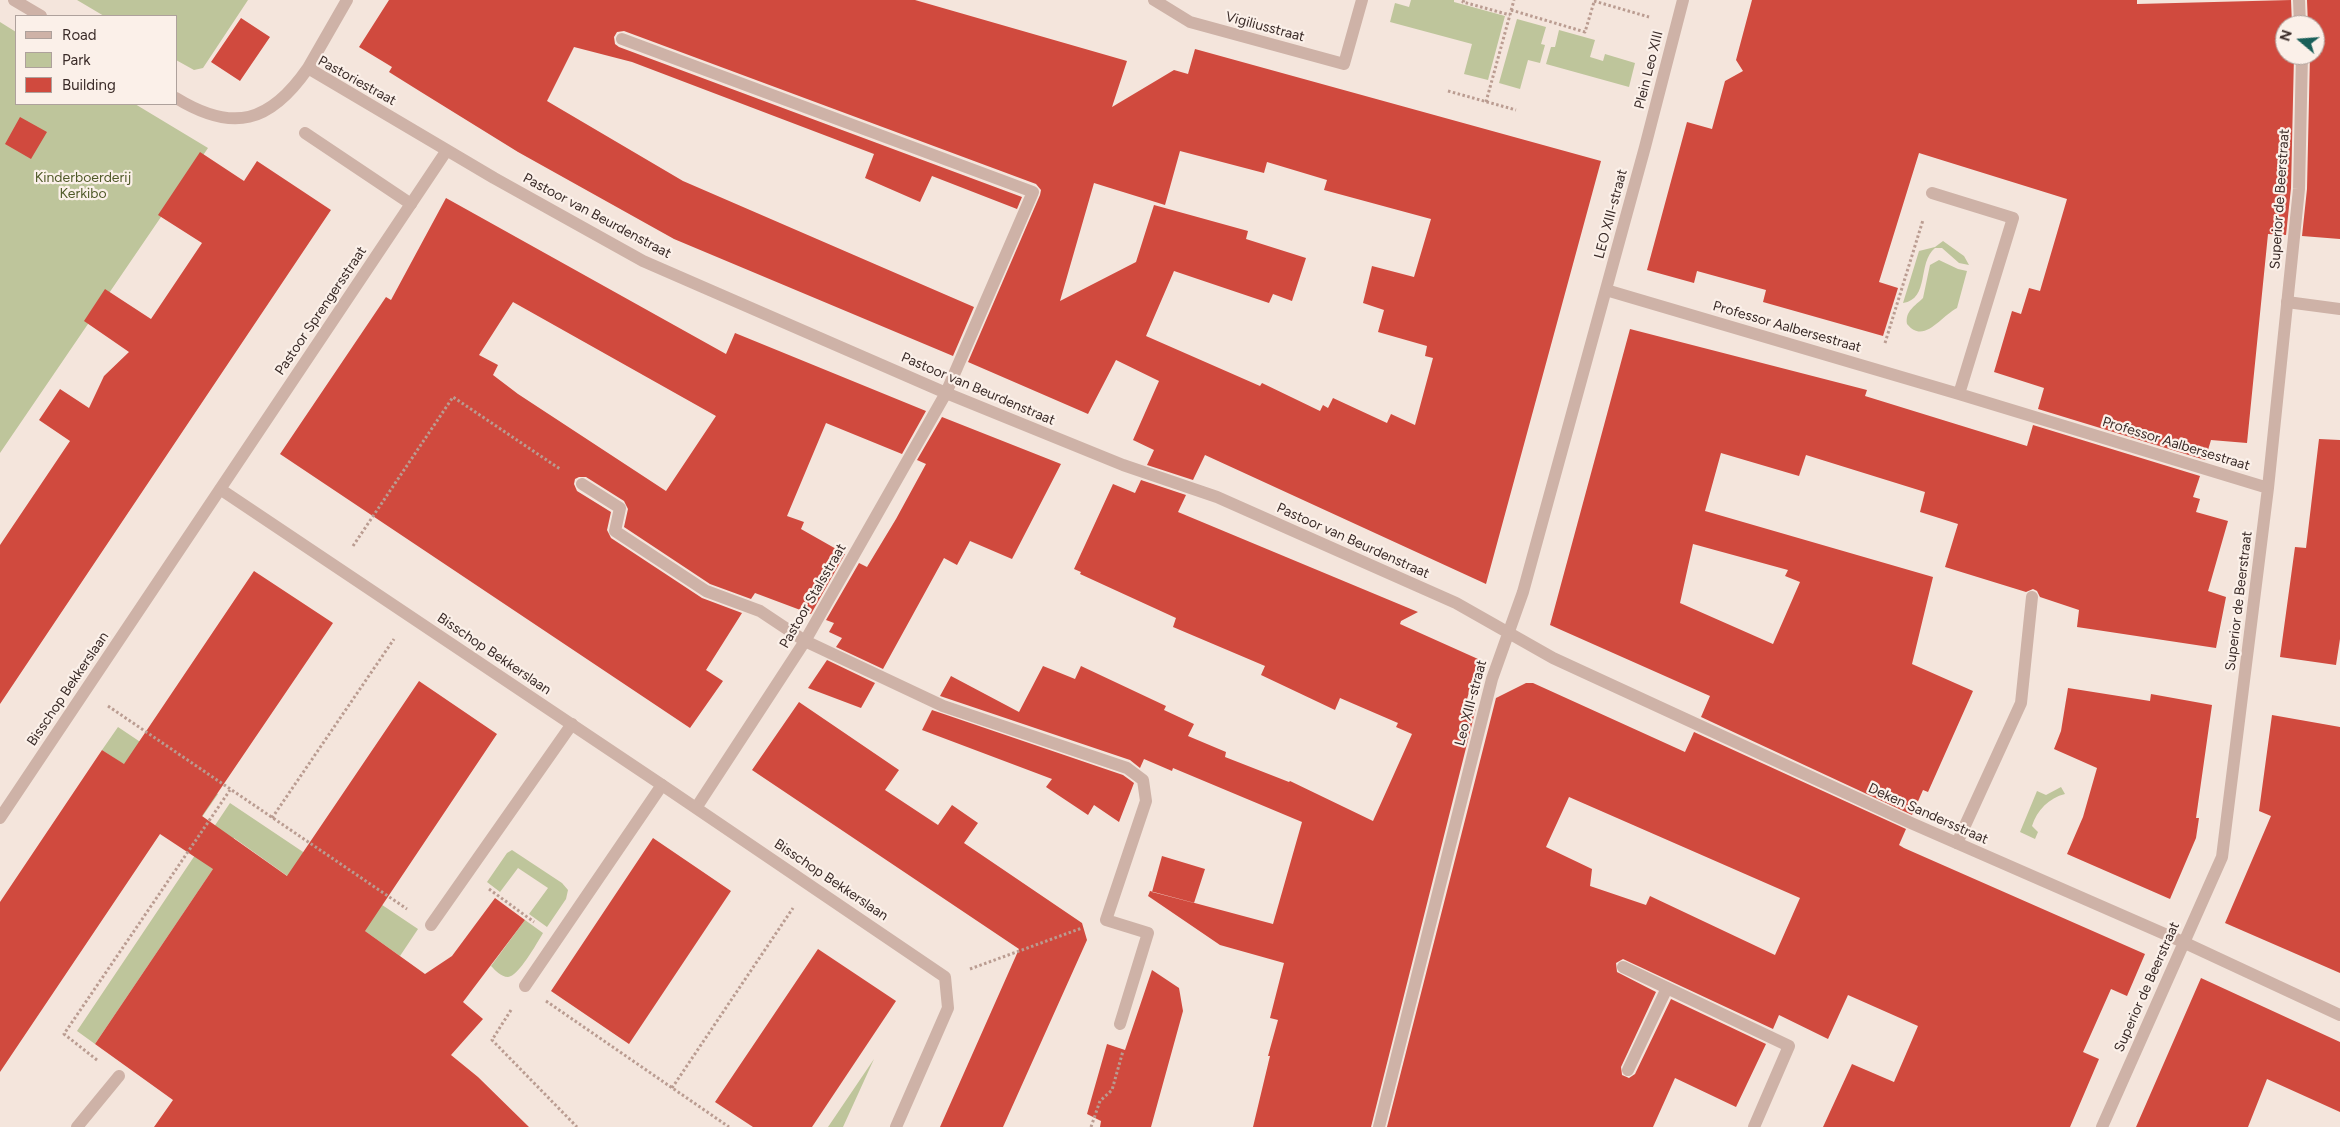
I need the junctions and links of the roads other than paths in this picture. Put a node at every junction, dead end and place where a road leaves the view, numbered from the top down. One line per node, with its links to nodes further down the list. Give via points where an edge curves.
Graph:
1 (14, 0): 7 (street)
2 (347, 0): 11 (street)
3 (1154, 0): 4 (street, Vigiliusstraat, via 1190,22 1344,64)
4 (1362, 0)
5 (1683, 0): 14 (street, Plein Leo XIII)
6 (2299, 0): 8 (street)
7 (39, 15)
8 (2300, 15)
9 (622, 39): 21 (street, Pastoor Stalsstraat, via 1032,192)
10 (2302, 65): 19 (street, Superior de Beerstraat, via 2299,189)
11 (308, 68): 12 (street, Pastoriestraat, via 278,104 239,120 216,118); 15 (street, Pastoriestraat)
12 (178, 99)
13 (305, 133): 17 (street)
14 (1645, 147): 18 (street, LEO XIII-straat)
15 (447, 150): 17 (street, Pastoor Sprengersstraat); 21 (street, Pastoor van Beurdenstraat, via 643,261)
16 (1932, 193): 22 (street, via 2014,218)
17 (411, 204): 25 (street, Pastoor Sprengersstraat)
18 (1606, 290): 22 (street, Professor Aalbersestraat); 27 (street, Leo XIII-straat, via 1523,592)
19 (2287, 302): 20 (street); 24 (street, Superior de Beerstraat)
20 (2340, 309)
21 (946, 393): 27 (street, Pastoor van Beurdenstraat, via 1123,465 1217,497 1456,603); 28 (street, Pastoor Stalsstraat)
22 (1959, 394): 24 (street, Professor Aalbersestraat)
23 (582, 484): 28 (street, via 620,508 614,530 706,591 760,611)
24 (2268, 488): 35 (street, Superior de Beerstraat, via 2222,857)
25 (220, 489): 29 (street, Bisschop Bekkerslaan); 32 (street, Bisschop Bekkerslaan)
26 (2032, 597): 33 (street, via 2021,703)
27 (1508, 633): 33 (street, Deken Sandersstraat, via 1562,662); 45 (street, Leo XIII-straat, via 1492,679)
28 (805, 641): 31 (street, Pastoor Stalsstraat); 40 (street, via 943,706 1128,768 1143,780 1146,802 1106,920 1148,933)
29 (572, 724): 30 (street, Bisschop Bekkerslaan); 34 (street)
30 (662, 785): 31 (street, Bisschop Bekkerslaan); 37 (street)
31 (696, 808): 44 (street, Bisschop Bekkerslaan, via 945,978 948,1008)
32 (0, 818)
33 (1957, 843): 35 (street, Deken Sandersstraat)
34 (431, 925)
35 (2182, 942): 39 (street, Deken Sandersstraat); 47 (street, Superior de Beerstraat)
36 (1623, 967): 38 (street)
37 (525, 986)
38 (1667, 988): 41 (street); 46 (street, via 1789,1046)
39 (2340, 1015)
40 (1120, 1024)
41 (1628, 1070)
42 (119, 1076): 43 (street)
43 (76, 1127)
44 (896, 1127)
45 (1378, 1127)
46 (1754, 1127)
47 (2102, 1127)

